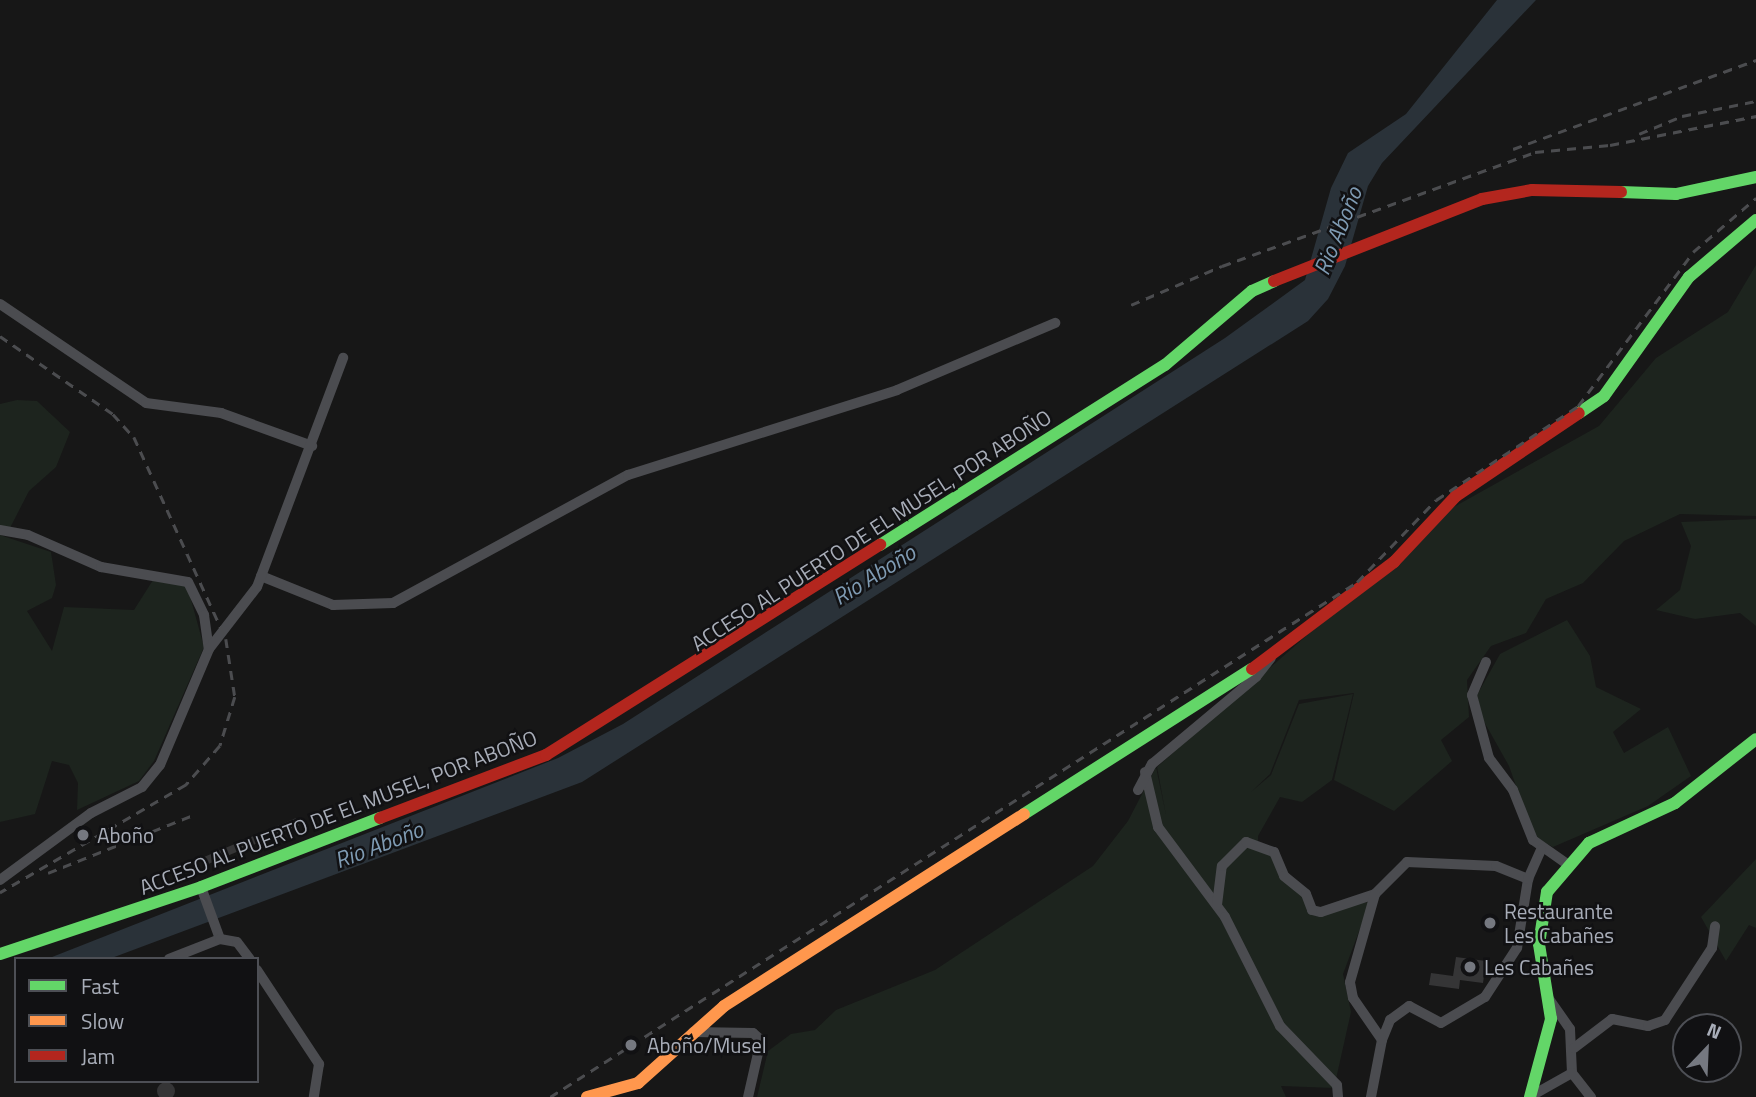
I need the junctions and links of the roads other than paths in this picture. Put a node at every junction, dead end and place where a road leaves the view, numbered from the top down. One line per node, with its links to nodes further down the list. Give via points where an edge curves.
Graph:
1 (1756, 177): 19 (street, ACCESO AL PUERTO DE EL MUSEL, POR ABOÑO, via 1676,194 1520,192 1482,199 1252,291 1165,365 546,755)
2 (1756, 220): 10 (street, via 1689,277 1604,396 1456,496 1394,562)
3 (0, 304): 6 (street, via 146,403 220,413)
4 (1055, 323): 8 (street, via 897,390 640,470 393,603 333,605)
5 (343, 358): 6 (street)
6 (312, 446): 8 (street)
7 (0, 530): 9 (street, via 28,535 101,567 188,582 204,615)
8 (261, 576): 9 (street)
9 (209, 649): 18 (street, via 160,765 142,787 91,813)
10 (1273, 654): 13 (street, via 1256,677); 29 (street, via 724,1006)
11 (1486, 662): 15 (street, via 1472,695 1474,717 1489,758 1514,790 1520,816)
12 (1756, 739): 16 (street, via 1675,803 1589,843)
13 (1145, 772): 14 (street); 21 (street, via 1158,827 1201,891)
14 (1138, 790)
15 (1541, 850): 16 (street); 17 (street)
16 (1567, 864): 28 (street, via 1541,909 1539,963)
17 (1528, 879): 20 (street, via 1496,866 1408,862); 30 (street, via 1517,948 1485,997 1441,1023 1409,1006 1390,1020)
18 (0, 880)
19 (203, 889): 23 (street); 24 (street, ACCESO AL PUERTO DE EL MUSEL, POR ABOÑO)
20 (1375, 894): 21 (street, via 1312,910 1306,894 1279,868 1274,852 1246,842 1222,866); 30 (street, via 1350,982 1358,1008)
21 (1217, 905): 37 (street, via 1280,1026 1337,1085)
22 (1716, 926): 31 (street, via 1712,948 1665,1020 1648,1026 1612,1019)
23 (220, 939): 25 (street); 26 (street, via 237,942)
24 (0, 954)
25 (174, 957)
26 (248, 957)
27 (259, 973): 34 (street, via 319,1063)
28 (1547, 996): 31 (street, via 1564,1016); 33 (street, via 1547,1047)
29 (692, 1032): 35 (street, via 638,1083); 36 (street, via 753,1033 761,1040)
30 (1382, 1040): 38 (street)
31 (1574, 1048): 32 (street)
32 (1572, 1073): 33 (street); 39 (street)
33 (1531, 1096)
34 (314, 1097)
35 (587, 1097)
36 (748, 1097)
37 (1338, 1097)
38 (1371, 1097)
39 (1591, 1097)

